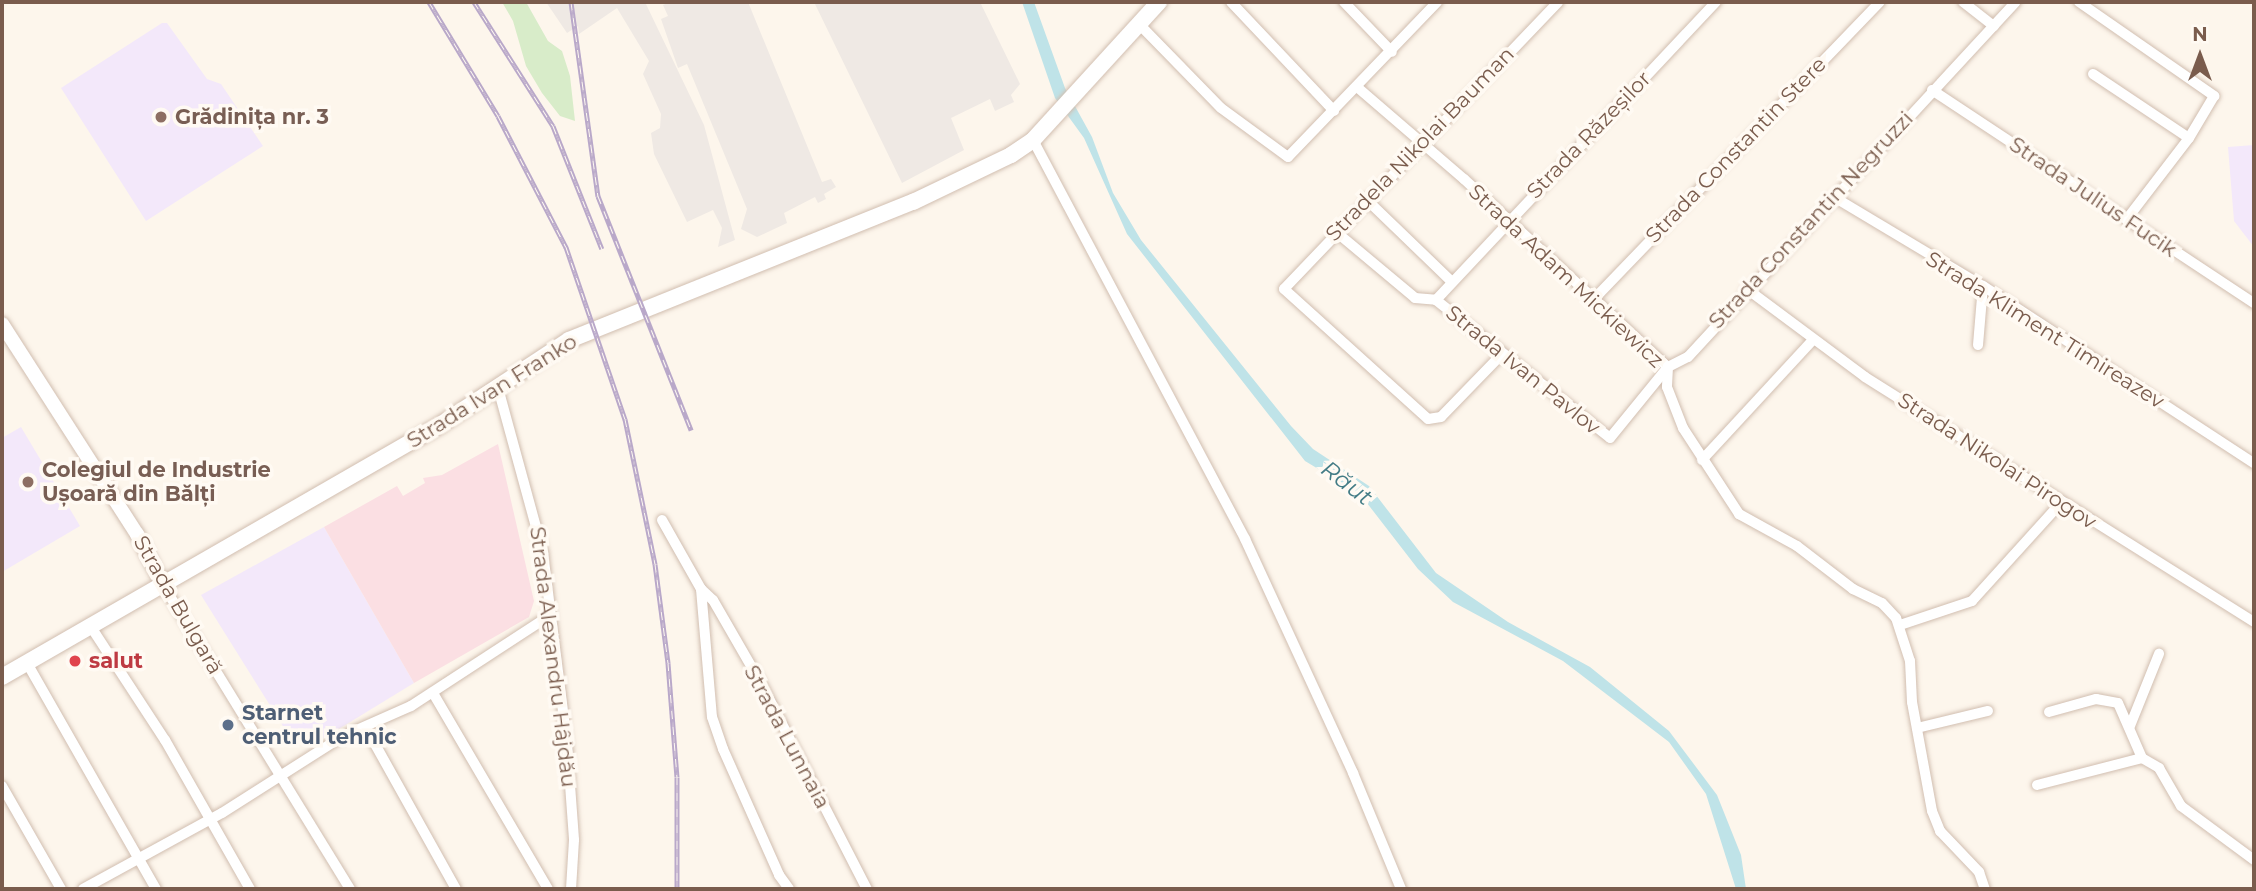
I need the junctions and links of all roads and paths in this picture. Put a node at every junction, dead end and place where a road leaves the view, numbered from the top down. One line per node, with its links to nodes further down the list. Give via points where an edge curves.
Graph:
1 (1159, 2): 11 (main road, Strada Ivan Franko)
2 (1231, 2): 17 (street)
3 (1344, 2): 13 (street)
4 (1437, 2): 13 (street)
5 (1558, 2): 20 (street, Stradela Nikolai Bauman)
6 (1716, 2): 23 (street, Strada Răzeșilor)
7 (1880, 2): 29 (street, Strada Constantin Stere)
8 (1963, 2): 12 (street)
9 (2016, 2): 12 (street, Strada Constantin Negruzzi)
10 (2079, 2): 18 (street, via 2213,94)
11 (1139, 23): 17 (street, via 1221,108 1287,157); 19 (main road, Strada Ivan Franko)
12 (1994, 26): 16 (street, Strada Constantin Negruzzi)
13 (1392, 52): 15 (street)
14 (2093, 74): 18 (street)
15 (1357, 87): 17 (street); 20 (street, Strada Adam Mickiewicz)
16 (1932, 90): 21 (street, Strada Constantin Negruzzi); 24 (street, Strada Julius Fucik)
17 (1334, 111)
18 (2189, 138): 24 (street)
19 (1033, 140): 37 (main road, Strada Ivan Franko, via 913,202 569,340); 77 (street, via 1245,539)
20 (1421, 142): 22 (street, Stradela Nikolai Bauman); 23 (street, Strada Adam Mickiewicz)
21 (1835, 197): 27 (street, Strada Kliment Timireazev); 28 (street, Strada Constantin Negruzzi)
22 (1366, 199): 25 (street, Stradela Nikolai Bauman); 26 (street, Strada Ivan Pavlov)
23 (1508, 220): 26 (street, Strada Răzeșilor); 29 (street, Strada Adam Mickiewicz)
24 (2126, 220): 31 (street, Strada Julius Fucik)
25 (1335, 231): 30 (street, Strada Ivan Pavlov, via 1415,298); 35 (street, Stradela Nikolai Bauman, via 1284,289 1427,419 1441,417)
26 (1451, 281): 30 (street, Strada Răzeșilor)
27 (1983, 286): 34 (street); 40 (street, Strada Kliment Timireazev)
28 (1747, 289): 33 (street, Strada Nikolai Pirogov); 36 (street, Strada Constantin Negruzzi, via 1688,356)
29 (1594, 299): 36 (street, Strada Adam Mickiewicz)
30 (1436, 300): 35 (street, Strada Ivan Pavlov)
31 (2254, 303)
32 (2, 324): 43 (street, Strada Bulgară, via 137,534)
33 (1812, 341): 39 (street); 41 (street, Strada Nikolai Pirogov)
34 (1978, 345)
35 (1501, 355): 38 (street, Strada Ivan Pavlov)
36 (1668, 367): 38 (street, Strada Constantin Negruzzi); 39 (street, Strada Adam Mickiewicz, via 1671,397)
37 (498, 388): 43 (main road, Strada Ivan Franko); 45 (street, Strada Alexandru Hâjdău, via 534,511)
38 (1610, 438)
39 (1702, 460): 47 (street, Strada Adam Mickiewicz, via 1739,514 1882,603)
40 (2254, 463)
41 (2061, 503): 46 (street, Strada Nikolai Pirogov); 47 (street, via 1972,601)
42 (662, 520): 44 (street, Strada Lunnaia)
43 (163, 584): 48 (main road, Strada Ivan Franko); 59 (street, Strada Bulgară)
44 (701, 589): 65 (street, via 712,717); 76 (street, Strada Lunnaia, via 713,600 761,683)
45 (549, 616): 52 (street); 73 (street, Strada Alexandru Hâjdău, via 572,803)
46 (2254, 622)
47 (1900, 625): 57 (street, Strada Adam Mickiewicz, via 1910,661)
48 (91, 627): 50 (main road, Strada Ivan Franko); 62 (street, via 159,730)
49 (2159, 654): 55 (street)
50 (27, 663): 51 (main road, Strada Ivan Franko); 63 (street)
51 (2, 677)
52 (433, 693): 56 (street); 72 (street)
53 (1988, 711): 57 (street)
54 (2049, 712): 55 (street, via 2108,699 2118,703)
55 (2130, 726): 58 (street)
56 (366, 728): 59 (street); 71 (street)
57 (1917, 728): 78 (street, Strada Adam Mickiewicz, via 1936,821 1979,872)
58 (2142, 758): 60 (street); 64 (street, via 2159,768 2186,811)
59 (276, 775): 62 (street); 70 (street, Strada Bulgară)
60 (2037, 785)
61 (2, 786): 66 (street)
62 (209, 821): 63 (street); 69 (street)
63 (138, 859): 67 (street); 68 (street)
64 (2254, 859)
65 (779, 875): 74 (street); 75 (street)
66 (61, 889)
67 (83, 889)
68 (156, 889)
69 (250, 889)
70 (350, 889)
71 (456, 889)
72 (548, 889)
73 (571, 889)
74 (777, 889)
75 (789, 889)
76 (867, 889)
77 (1401, 889)
78 (1985, 889)

